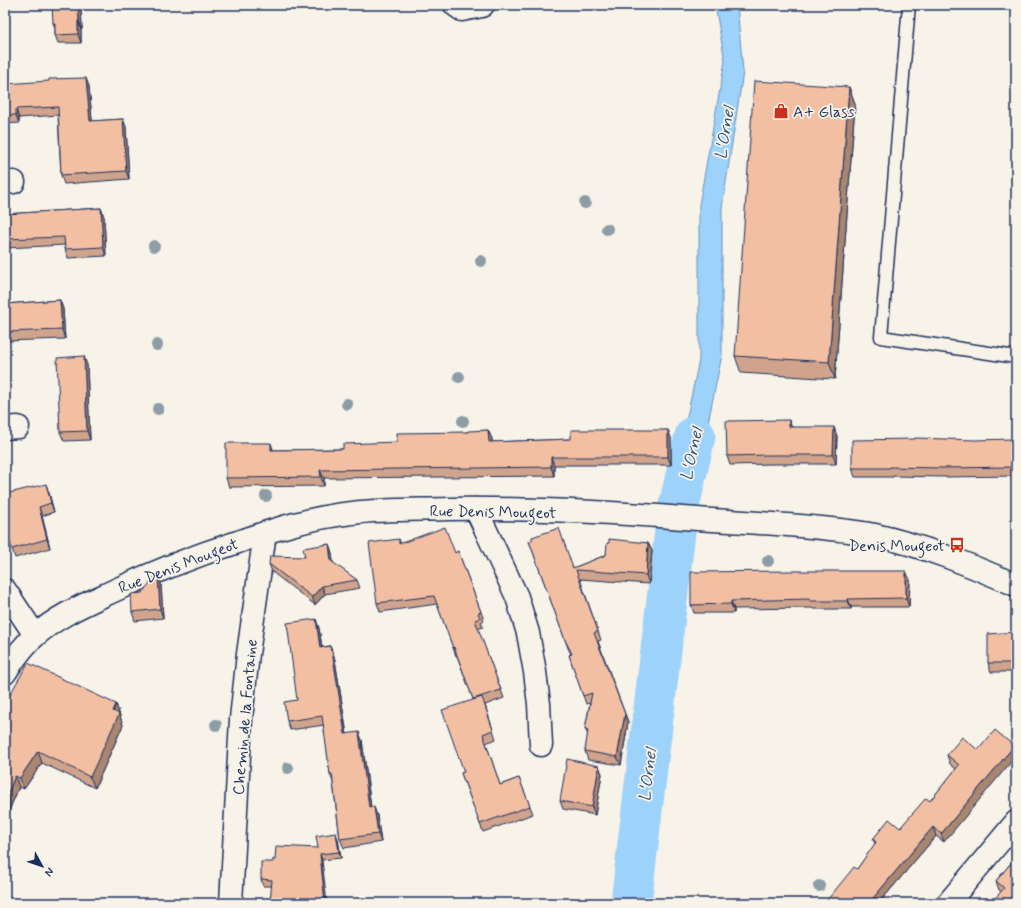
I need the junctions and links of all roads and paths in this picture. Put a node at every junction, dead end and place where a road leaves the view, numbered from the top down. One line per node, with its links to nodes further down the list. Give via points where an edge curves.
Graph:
1 (455, 5): 2 (street, via 462,10)
2 (483, 5)
3 (909, 5): 4 (lane, via 881,337)
4 (1016, 357)
5 (476, 509): 6 (street, Rue Denis Mougeot, via 351,513 310,520); 7 (street, Rue Denis Mougeot, via 662,516 767,523 873,535 931,551); 11 (street, via 517,597 528,634 539,704)
6 (265, 533): 9 (street, Rue Denis Mougeot, via 192,557 140,578 86,604); 13 (street, Chemin de la Fontaine, via 241,719)
7 (1016, 585)
8 (5, 590): 9 (street)
9 (35, 635): 10 (street, Rue Denis Mougeot, via 18,653)
10 (5, 673)
11 (541, 745)
12 (1016, 822): 14 (street)
13 (231, 903)
14 (948, 903)

